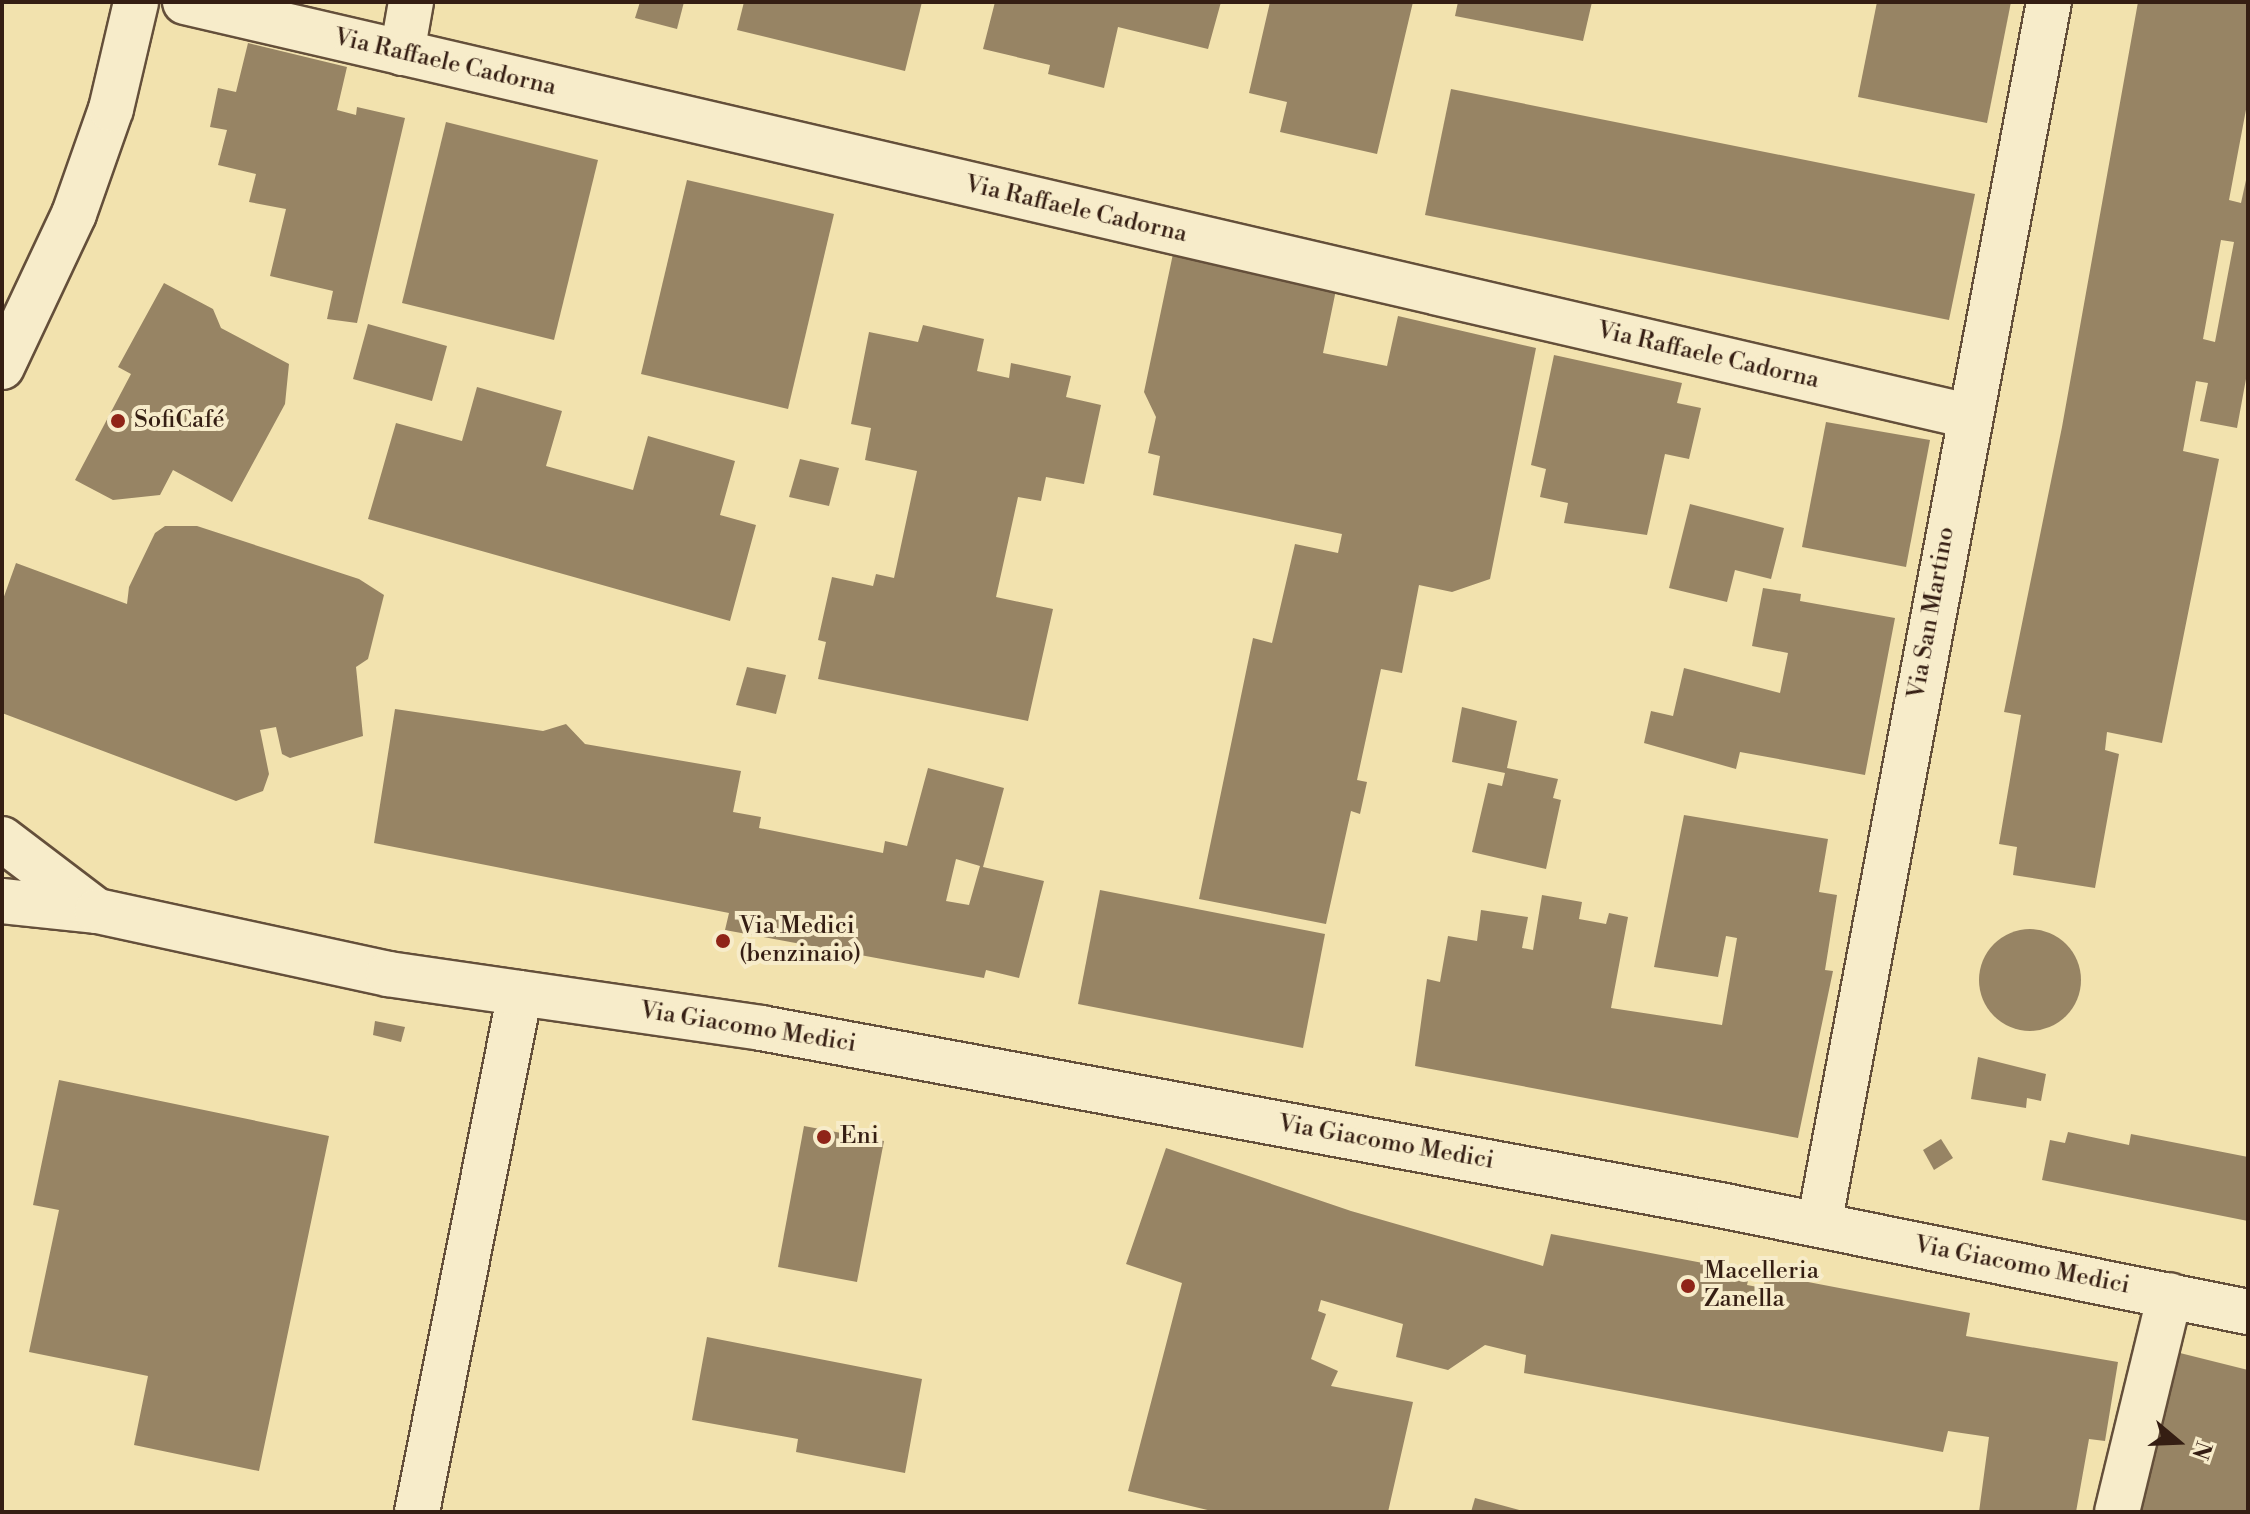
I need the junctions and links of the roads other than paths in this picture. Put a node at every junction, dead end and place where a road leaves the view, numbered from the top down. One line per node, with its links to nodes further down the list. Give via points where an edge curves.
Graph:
1 (136, 2): 6 (street, via 111,109 74,214)
2 (185, 2): 5 (street, Via Raffaele Cadorna)
3 (411, 2): 5 (street)
4 (2049, 2): 7 (street, Via San Martino)
5 (402, 53): 7 (street, Via Raffaele Cadorna)
6 (2, 367)
7 (1968, 416): 12 (street, Via San Martino)
8 (2, 839): 10 (street, Via Giacomo Medici)
9 (2, 901): 10 (street, Via Giacomo Medici)
10 (97, 911): 11 (street, Via Giacomo Medici, via 256,949)
11 (520, 993): 12 (street, Via Giacomo Medici, via 777,1031); 15 (street)
12 (1819, 1225): 13 (street, Via Giacomo Medici)
13 (2170, 1295): 14 (street, Via Giacomo Medici); 16 (street)
14 (2248, 1312)
15 (417, 1512)
16 (2117, 1512)

